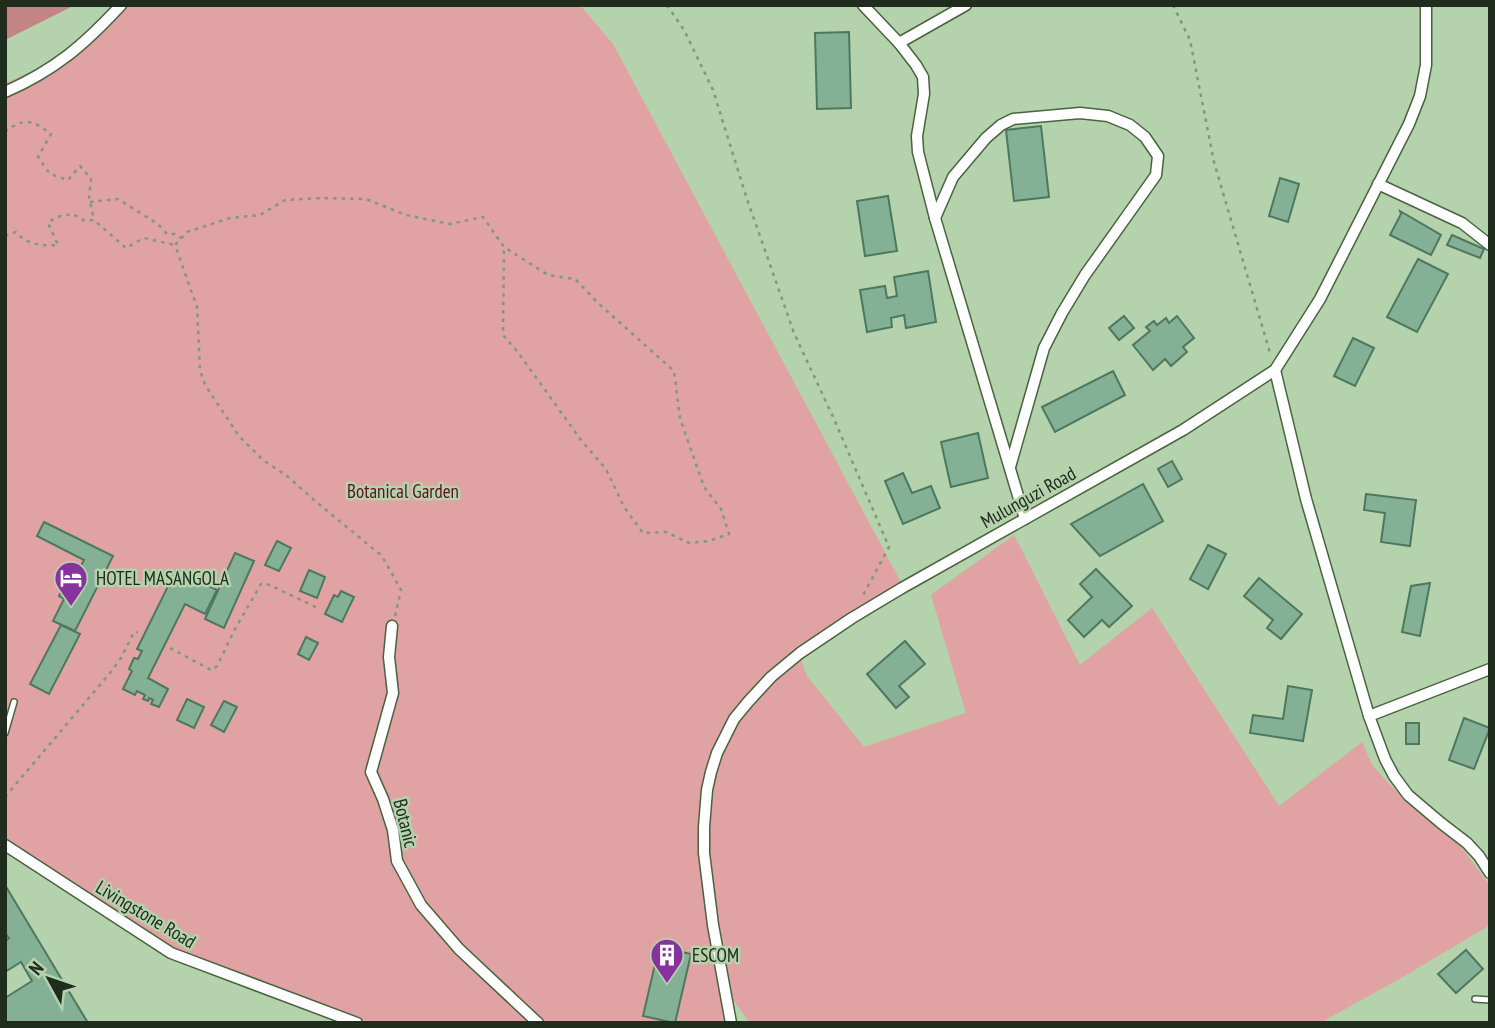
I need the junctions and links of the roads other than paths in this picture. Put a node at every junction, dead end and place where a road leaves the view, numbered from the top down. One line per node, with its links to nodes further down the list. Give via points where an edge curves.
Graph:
1 (121, 5): 6 (street, via 65,59)
2 (863, 5): 5 (street)
3 (967, 5): 5 (street)
4 (1426, 5): 7 (street, Mulunguzi Road, via 1426,65 1420,96)
5 (899, 43): 8 (street, via 923,77 917,144)
6 (5, 92)
7 (1378, 184): 9 (street, via 1462,223); 10 (street, Mulunguzi Road, via 1320,299)
8 (935, 218): 11 (street); 11 (street, via 953,177 986,138 1013,119 1080,113 1108,116 1145,137 1158,156 1156,175 1085,275 1044,348)
9 (1490, 245)
10 (1275, 369): 12 (street, Mulunguzi Road, via 1183,430); 16 (street, via 1306,499)
11 (1010, 467): 12 (street)
12 (1025, 519): 24 (street, Mulunguzi Road, via 800,653 771,677 734,719 711,772 705,814 713,925)
13 (392, 625): 23 (street, Botanic, via 393,693 371,772 393,830 397,861 421,905)
14 (1490, 669): 16 (street)
15 (14, 702): 17 (lane)
16 (1369, 716): 19 (street, via 1401,788 1468,843)
17 (5, 733)
18 (5, 845): 22 (street, Livingstone Road, via 171,953)
19 (1490, 873)
20 (1475, 999): 21 (lane)
21 (1490, 1000)
22 (357, 1023)
23 (538, 1023)
24 (731, 1023)

